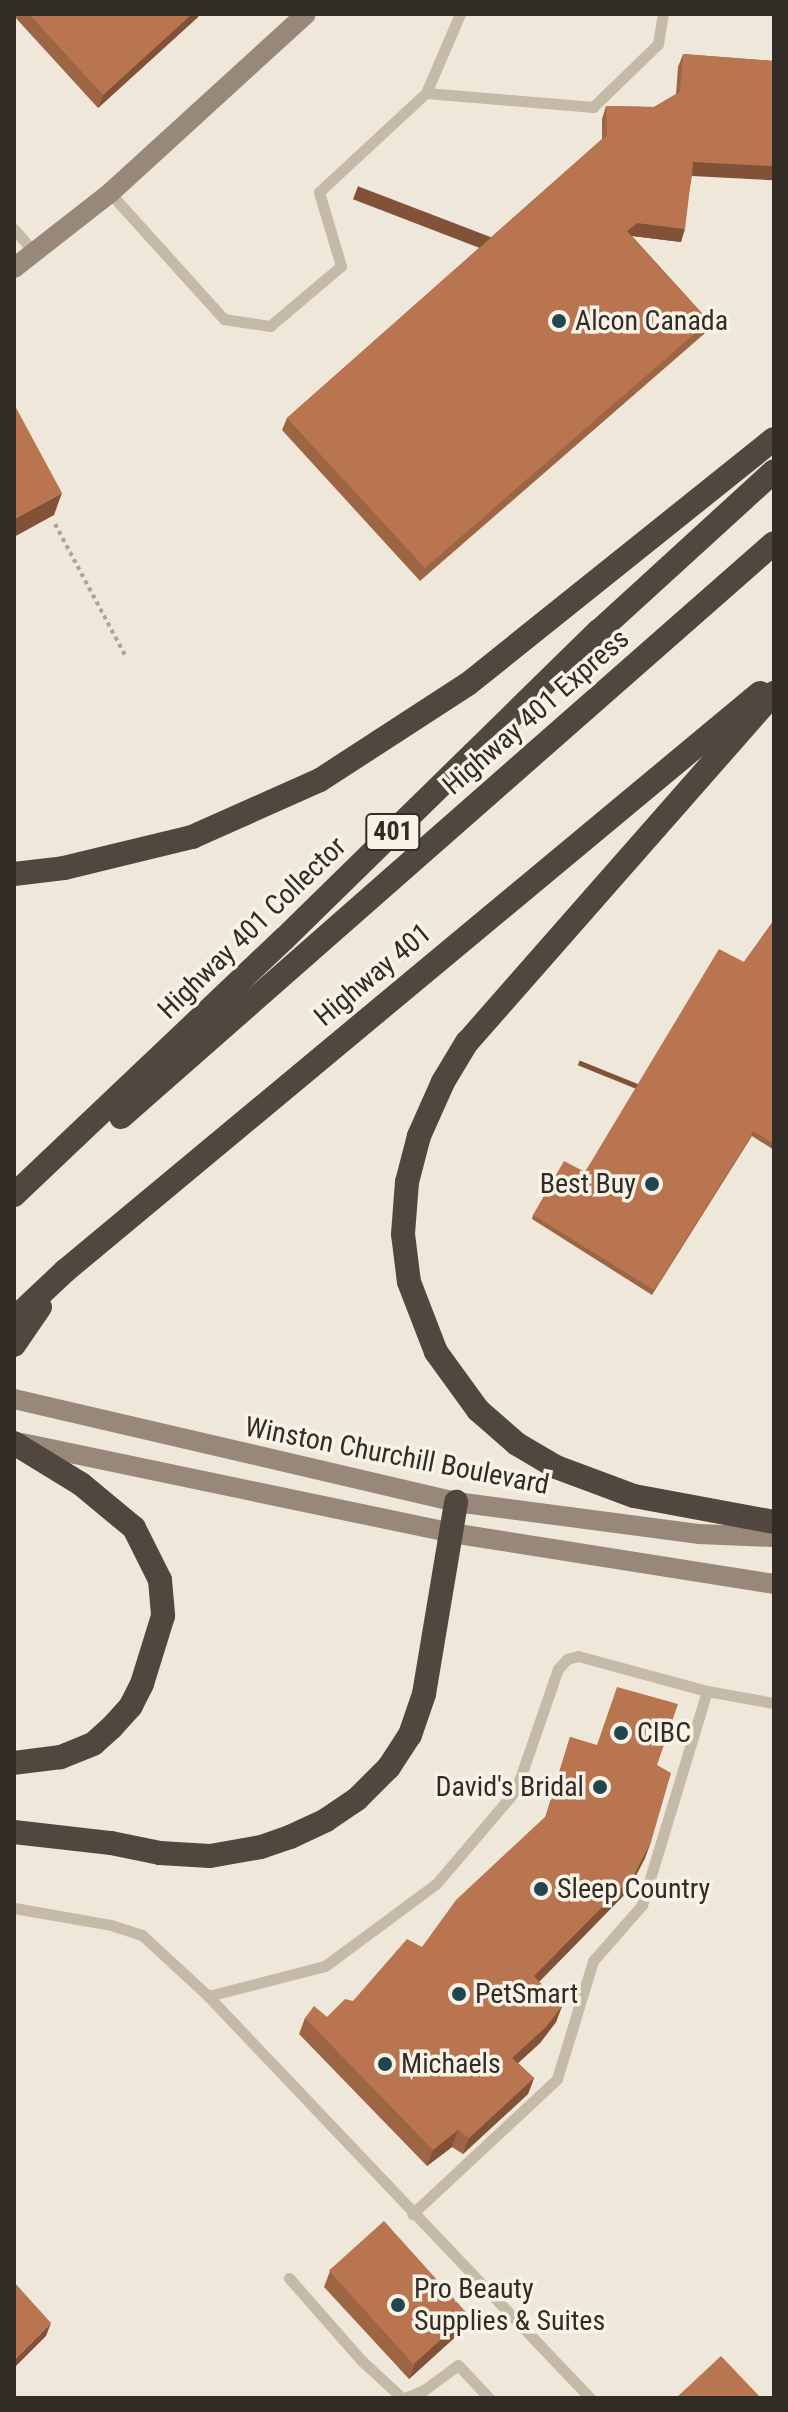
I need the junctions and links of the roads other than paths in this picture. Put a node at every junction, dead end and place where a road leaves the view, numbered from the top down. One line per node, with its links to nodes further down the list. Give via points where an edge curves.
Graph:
1 (306, 14): 5 (main road)
2 (460, 14): 4 (lane)
3 (663, 14): 4 (lane, via 658,44 593,107)
4 (426, 93): 5 (lane, via 319,192 341,266 270,326 224,319)
5 (110, 193): 7 (main road)
6 (14, 229): 7 (lane)
7 (36, 254): 8 (main road)
8 (14, 268)
9 (774, 439): 14 (highway, via 468,684 320,780 192,837 64,868)
10 (774, 471): 15 (highway, Highway 401 Collector / 401, via 599,631)
11 (774, 543): 16 (highway, Highway 401 Express / 401)
12 (774, 682): 17 (highway, Highway 401)
13 (774, 693): 23 (highway, via 467,1042 419,1136 407,1182 403,1234 409,1282 436,1352 478,1410 517,1444 556,1467 634,1496)
14 (14, 874)
15 (14, 1195)
16 (14, 1211)
17 (65, 1271): 18 (highway, Highway 401); 19 (highway)
18 (14, 1319)
19 (14, 1345)
20 (14, 1399): 22 (main road, Winston Churchill Boulevard)
21 (14, 1442): 24 (main road); 29 (highway, via 81,1484 134,1528 160,1580 163,1616 142,1684 112,1727 93,1744 61,1757)
22 (456, 1502): 24 (highway); 25 (main road, Winston Churchill Boulevard, via 698,1534)
23 (774, 1522)
24 (452, 1533): 26 (main road); 30 (highway, via 430,1667 410,1735 389,1767 357,1799 326,1820 261,1847 210,1856)
25 (774, 1537)
26 (774, 1584)
27 (707, 1691): 28 (lane); 32 (lane, via 578,1656 567,1659 558,1669 516,1790 436,1884 325,1966); 33 (lane, via 642,1905 593,1961 557,2079)
28 (774, 1703)
29 (14, 1763)
30 (14, 1832)
31 (14, 1908): 32 (lane, via 142,1935)
32 (208, 1996): 33 (lane)
33 (412, 2214): 37 (lane)
34 (289, 2278): 35 (lane, via 361,2360)
35 (403, 2398): 36 (lane, via 458,2365)
36 (489, 2398)
37 (590, 2398)

